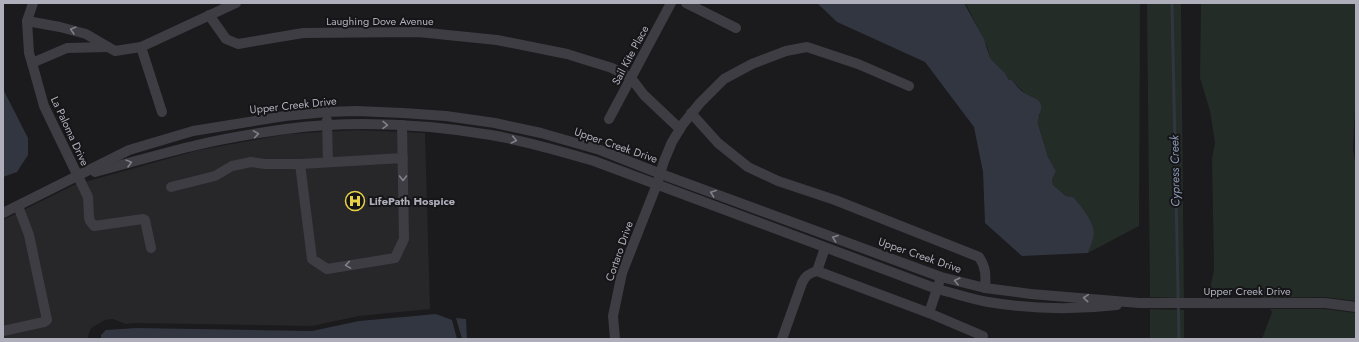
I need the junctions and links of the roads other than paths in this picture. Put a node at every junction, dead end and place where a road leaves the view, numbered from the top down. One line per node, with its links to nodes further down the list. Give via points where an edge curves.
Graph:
1 (33, 3): 6 (street, La Paloma Drive)
2 (236, 3): 5 (street)
3 (671, 3): 11 (street, Sail Kite Place)
4 (686, 3): 7 (street)
5 (209, 16): 9 (street); 11 (street, Laughing Dove Avenue, via 226,39 238,44 303,33 418,32 497,40 567,54 612,68)
6 (27, 21): 8 (street, one-way to 6, via 86,34 60,26); 10 (street, La Paloma Drive)
7 (736, 28)
8 (108, 46): 9 (street, via 115,50); 10 (street, via 67,48)
9 (141, 47): 13 (street)
10 (32, 63): 24 (street, La Paloma Drive, via 44,106)
11 (631, 78): 16 (street, Sail Kite Place); 19 (street, via 644,95)
12 (909, 86): 15 (street, Cortaro Drive, via 858,64 807,47 786,50 724,79)
13 (162, 112)
14 (326, 112): 18 (street); 23 (street, Upper Creek Drive, via 403,113 495,123 600,150); 24 (street, Upper Creek Drive, via 285,116 193,132 129,150)
15 (692, 113): 19 (street, Cortaro Drive); 33 (street, via 718,143 748,167 778,181 835,200 980,257 986,274)
16 (609, 119)
17 (402, 125): 18 (street, Upper Creek Drive, one-way to 17); 20 (street); 25 (street, Upper Creek Drive, one-way to 25, via 492,136 539,146 594,161)
18 (327, 126): 21 (street); 24 (street, Upper Creek Drive, one-way to 18, via 198,144 280,130)
19 (680, 129): 23 (street, Cortaro Drive, via 672,142)
20 (403, 158): 21 (street); 22 (street, one-way to 22, via 404,239 395,258 326,269 312,258)
21 (328, 162): 22 (street)
22 (300, 164): 26 (street, via 251,162 232,166 215,176)
23 (661, 174): 25 (street, Cortaro Drive); 32 (street, Upper Creek Drive, one-way to 23)
24 (78, 177): 27 (street, Upper Creek Drive); 29 (street, La Paloma Drive, via 88,197 89,217 94,226 143,219)
25 (657, 184): 30 (street, Upper Creek Drive); 40 (street, Cortaro Drive, via 622,273 613,316)
26 (171, 187)
27 (18, 206): 28 (street, Upper Creek Drive); 38 (street, via 28,236 46,320)
28 (3, 213)
29 (151, 248)
30 (825, 248): 31 (street); 34 (street, Upper Creek Drive)
31 (817, 270): 37 (street); 41 (street, via 804,277)
32 (941, 277): 33 (street, Upper Creek Drive, one-way to 32); 34 (street)
33 (985, 288): 35 (street, Upper Creek Drive, one-way to 33)
34 (937, 289): 35 (street, Upper Creek Drive, via 986,302 1033,308 1094,308); 37 (street)
35 (1139, 303): 36 (street, Upper Creek Drive, via 1324,303)
36 (1356, 307)
37 (928, 313): 39 (street)
38 (3, 331)
39 (984, 336)
40 (615, 339)
41 (782, 339)

